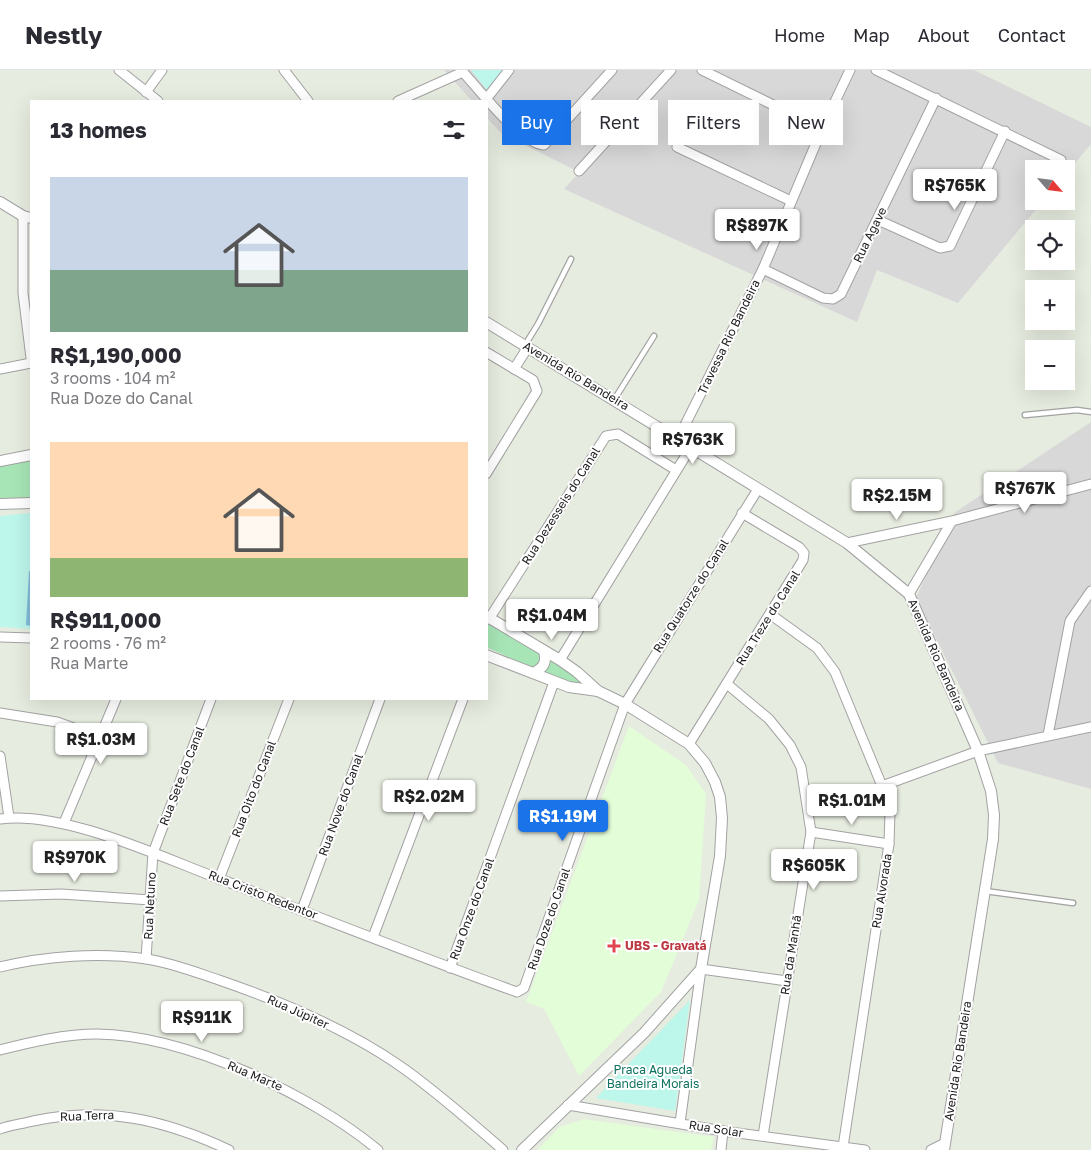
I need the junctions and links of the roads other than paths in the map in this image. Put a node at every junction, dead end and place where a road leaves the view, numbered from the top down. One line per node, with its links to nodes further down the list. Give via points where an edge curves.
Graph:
1 (119, 70): 11 (street)
2 (162, 70): 11 (street)
3 (284, 70): 15 (street)
4 (509, 70): 12 (street)
5 (612, 70): 12 (street, via 544,145 513,129)
6 (671, 70): 23 (street)
7 (702, 70): 18 (street)
8 (850, 70): 17 (street, Travessa Rio Bandeira)
9 (876, 70): 13 (street)
10 (462, 71): 12 (street); 16 (street)
11 (146, 92): 14 (street)
12 (487, 98)
13 (936, 98): 19 (street); 27 (street, Rua Agave)
14 (157, 100)
15 (307, 100)
16 (400, 100)
17 (836, 100)
18 (769, 103)
19 (1005, 131): 22 (street); 27 (street, via 950,246 940,248)
20 (815, 145): 24 (street, Travessa Rio Bandeira)
21 (677, 147): 24 (street)
22 (1061, 160)
23 (578, 171)
24 (791, 201): 29 (street, Travessa Rio Bandeira)
25 (0, 202): 26 (street)
26 (27, 217): 33 (street, via 24,293)
27 (878, 220): 29 (street, Rua Agave, via 847,284 833,299 823,298)
28 (571, 259): 32 (lane)
29 (763, 269): 41 (street, Travessa Rio Bandeira)
30 (488, 323): 32 (street, Avenida Rio Bandeira)
31 (654, 336): 38 (lane)
32 (527, 346): 37 (street); 38 (street, Avenida Rio Bandeira)
33 (30, 349)
34 (488, 353): 37 (street)
35 (30, 363): 36 (street)
36 (0, 369)
37 (514, 369): 46 (street, via 534,380 535,396)
38 (614, 400): 41 (street, Avenida Rio Bandeira)
39 (1091, 412): 40 (lane, via 1077,410)
40 (1026, 415)
41 (678, 439): 42 (street, Avenida Rio Bandeira)
42 (691, 447): 45 (street); 48 (street, Avenida Rio Bandeira)
43 (30, 455): 44 (street)
44 (0, 461)
45 (676, 470): 57 (street, Rua Dezesseis do Canal, via 618,434 606,436); 62 (street)
46 (488, 471)
47 (1091, 484): 52 (street)
48 (758, 489): 51 (street, Rua Quatorze do Canal); 53 (street, Avenida Rio Bandeira)
49 (30, 503): 50 (street)
50 (0, 504)
51 (742, 513): 56 (street, Rua Treze do Canal, via 800,547 804,553 803,560); 72 (street, Rua Quatorze do Canal)
52 (952, 521): 53 (street); 55 (street)
53 (847, 543): 55 (street, Avenida Rio Bandeira)
54 (1091, 591): 75 (street, via 1070,621)
55 (909, 594): 78 (street, Avenida Rio Bandeira)
56 (770, 614): 65 (street, Rua Treze do Canal); 80 (street, Rua Alvorada, via 817,648 835,672)
57 (488, 618): 60 (street)
58 (0, 637): 59 (street)
59 (30, 638)
60 (544, 651): 62 (street); 63 (street, via 544,665)
61 (488, 656): 63 (street)
62 (560, 660): 66 (street)
63 (534, 674): 64 (street)
64 (554, 682): 66 (street, via 569,688); 95 (street, Rua Onze do Canal)
65 (727, 684): 77 (street, Rua Treze do Canal); 83 (street, Rua da Manhã, via 769,718 790,745 801,767)
66 (598, 691): 72 (street)
67 (116, 700): 76 (street)
68 (211, 700): 85 (street, Rua Sete do Canal)
69 (290, 700): 86 (street, Rua Oito do Canal)
70 (380, 700): 91 (street, Rua Nove do Canal)
71 (463, 700): 92 (street)
72 (625, 704): 77 (street); 98 (street, Rua Doze do Canal)
73 (0, 713): 76 (street, via 57,722)
74 (1091, 727): 75 (street)
75 (1048, 735): 78 (street)
76 (99, 737): 82 (street)
77 (689, 744): 96 (street, via 705,763 714,782 720,797 722,818 720,856)
78 (978, 750): 80 (street); 87 (street, Avenida Rio Bandeira, via 994,815)
79 (0, 756): 81 (street)
80 (882, 786): 84 (street, Rua Alvorada, via 890,812)
81 (5, 818): 82 (street, Rua Cristo Redentor)
82 (64, 823): 85 (street, Rua Cristo Redentor)
83 (811, 832): 84 (street); 97 (street, Rua da Manhã)
84 (889, 844): 107 (street, Rua Alvorada)
85 (153, 853): 86 (street, Rua Cristo Redentor); 89 (street, Rua Netuno)
86 (219, 879): 91 (street, Rua Cristo Redentor)
87 (984, 891): 90 (lane); 106 (street, Avenida Rio Bandeira)
88 (0, 896): 89 (street, via 61,894)
89 (151, 900): 93 (street, Rua Netuno)
90 (1072, 903)
91 (302, 910): 92 (street, Rua Cristo Redentor)
92 (373, 937): 95 (street, Rua Cristo Redentor)
93 (146, 959): 94 (street, Rua Júpiter, via 109,956 34,959); 110 (street, Rua Júpiter, via 180,967 258,994 350,1036 404,1069)
94 (0, 967)
95 (450, 968): 98 (street, Rua Cristo Redentor)
96 (701, 969): 97 (street); 100 (street, via 644,1033); 101 (street)
97 (787, 981): 104 (street, Rua da Manhã)
98 (521, 991)
99 (0, 1050): 109 (street, Rua Marte, via 97,1034 149,1040 219,1061 295,1094)
100 (568, 1105): 101 (street, Rua Solar); 111 (street)
101 (680, 1123): 103 (street, Rua Solar)
102 (0, 1129): 108 (street, Rua Terra, via 65,1115 119,1115 196,1135)
103 (723, 1131): 104 (street, Rua Solar); 112 (street)
104 (763, 1136): 105 (street, Rua Solar)
105 (801, 1145): 107 (street, Rua Solar)
106 (945, 1146): 114 (street)
107 (843, 1147): 113 (street, Rua Solar)
108 (229, 1150)
109 (378, 1150)
110 (503, 1150)
111 (522, 1150)
112 (720, 1150)
113 (864, 1150)
114 (931, 1150)

